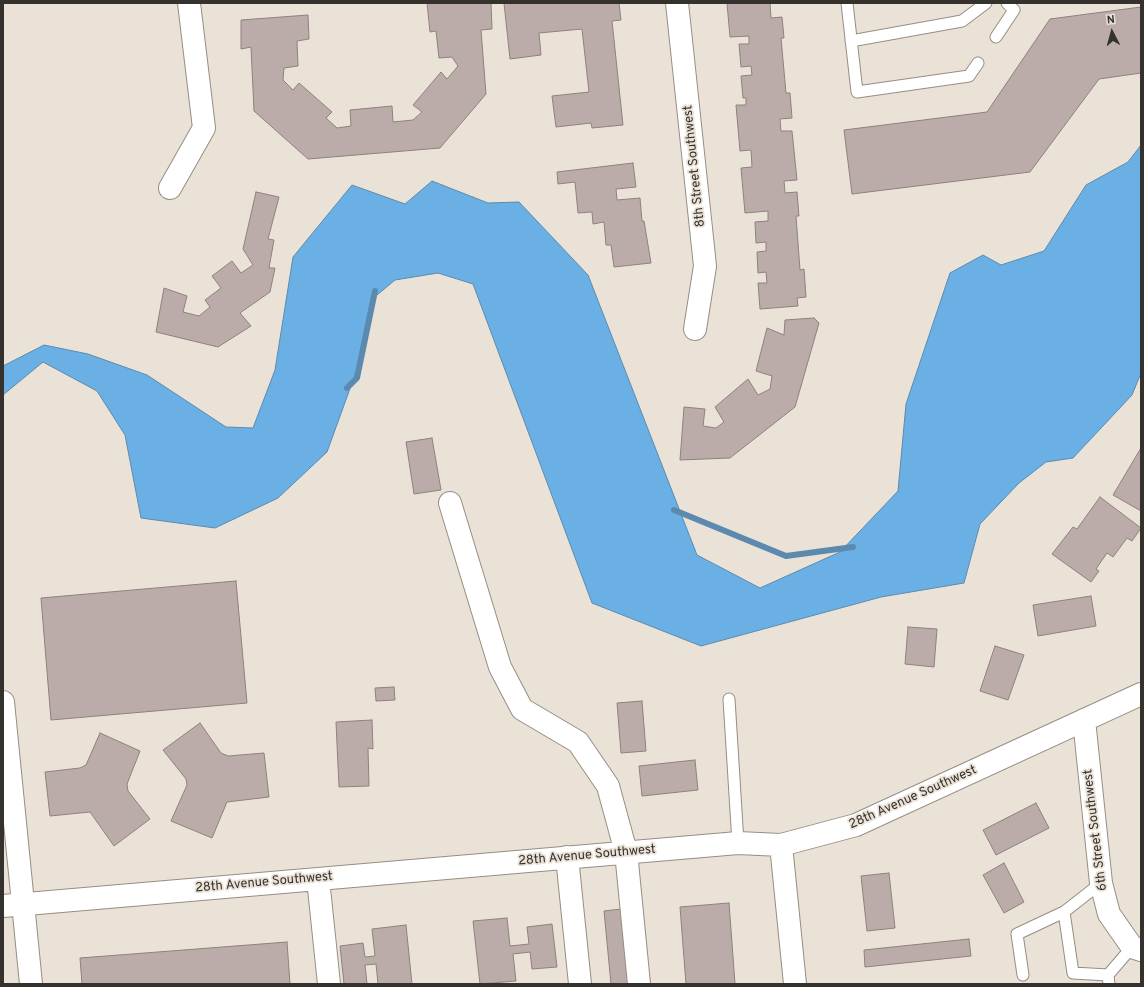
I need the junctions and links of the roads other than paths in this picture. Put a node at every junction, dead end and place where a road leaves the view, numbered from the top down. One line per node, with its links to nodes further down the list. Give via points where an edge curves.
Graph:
1 (189, 3): 9 (street, via 204,128)
2 (677, 3): 10 (street, 8th Street Southwest, via 705,266)
3 (846, 3): 7 (lane)
4 (986, 3): 7 (lane, via 962,21)
5 (1007, 3): 6 (lane, via 1014,10)
6 (996, 37)
7 (851, 41): 8 (lane, via 857,92 969,76)
8 (978, 63)
9 (170, 188)
10 (695, 329)
11 (450, 503): 18 (street, via 500,667 522,709 578,742 591,761 608,786)
12 (1141, 694): 15 (street, 28th Avenue Southwest)
13 (728, 699): 16 (lane)
14 (3, 702): 22 (street)
15 (1084, 720): 17 (street, 28th Avenue Southwest, via 856,825); 21 (street, 6th Street Southwest)
16 (738, 843): 17 (street, 28th Avenue Southwest); 18 (street, 28th Avenue Southwest)
17 (780, 845): 31 (street)
18 (626, 852): 19 (street, 28th Avenue Southwest); 30 (street)
19 (567, 857): 20 (street, 28th Avenue Southwest); 29 (street)
20 (318, 878): 22 (street, 28th Avenue Southwest); 28 (street)
21 (1101, 884): 23 (lane); 24 (street, 6th Street Southwest, via 1109,914)
22 (13, 905): 27 (street)
23 (1064, 912): 25 (lane, via 1017,934); 26 (lane, via 1074,973)
24 (1132, 944): 26 (lane)
25 (1024, 975)
26 (1108, 980)
27 (31, 984)
28 (329, 984)
29 (580, 984)
30 (639, 984)
31 (795, 984)

